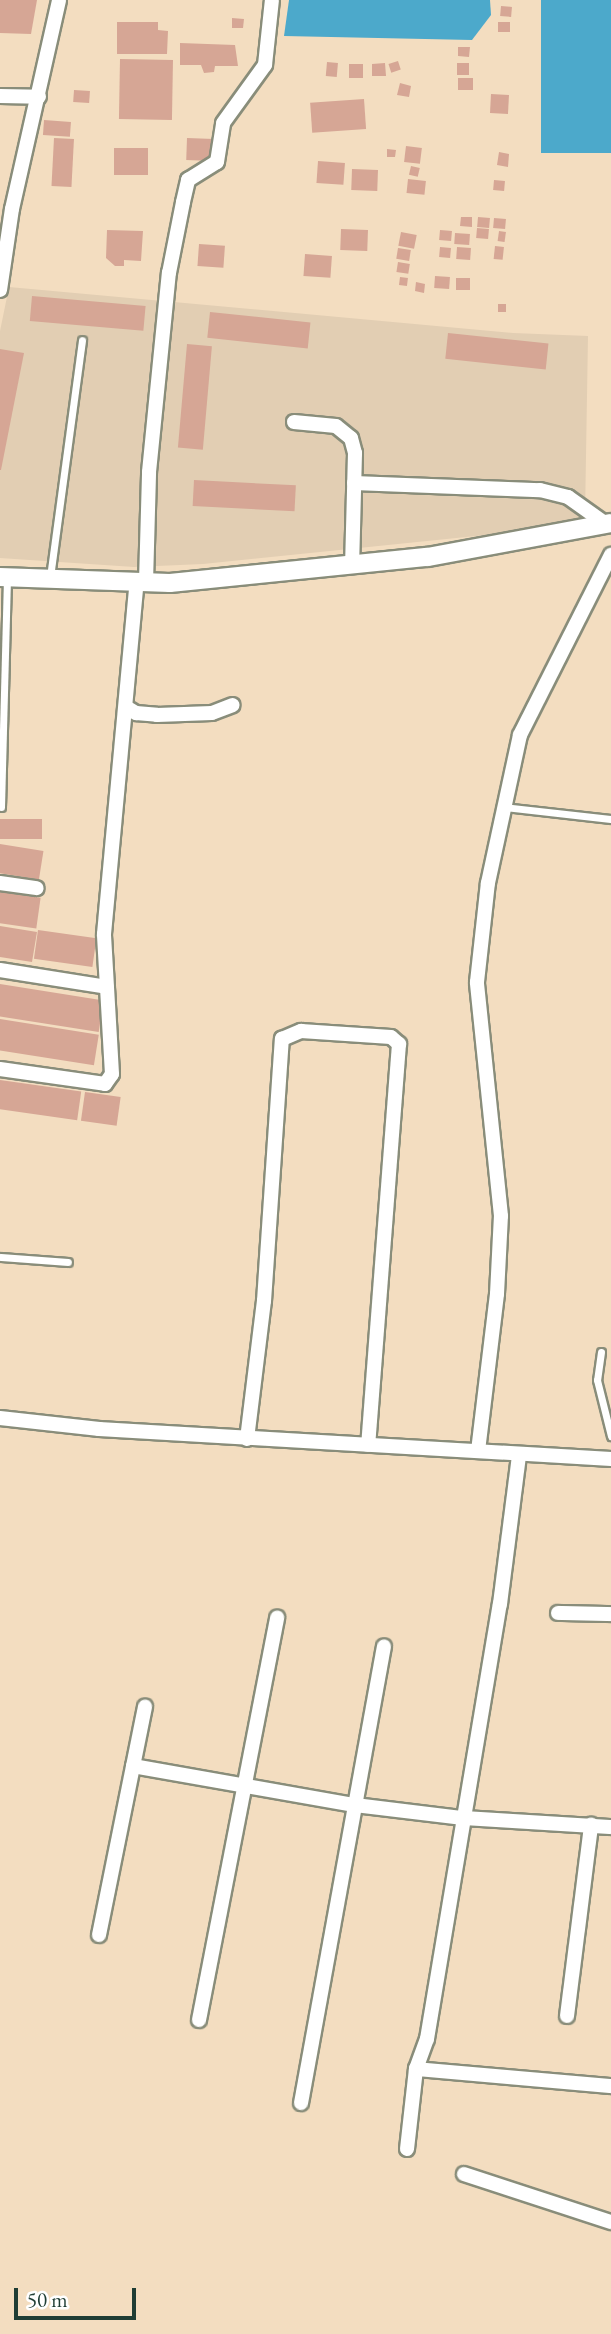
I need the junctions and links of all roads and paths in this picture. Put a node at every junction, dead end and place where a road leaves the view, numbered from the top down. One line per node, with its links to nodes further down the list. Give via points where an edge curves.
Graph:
1 (59, 0): 4 (street)
2 (272, 0): 14 (street, via 265,65 223,123 217,162 188,180 183,202 169,273)
3 (0, 96): 4 (street)
4 (39, 97): 5 (street, via 12,209)
5 (0, 290)
6 (82, 340): 13 (lane)
7 (294, 422): 8 (street, via 336,426 351,438)
8 (354, 483): 9 (street, via 540,490 568,497); 11 (street)
9 (608, 523): 11 (street, via 428,557)
10 (611, 555): 18 (street, via 520,735)
11 (352, 565): 14 (street)
12 (4, 577): 13 (street); 17 (lane)
13 (50, 578): 14 (street)
14 (141, 582): 16 (street)
15 (233, 705): 16 (street, via 212,712 157,715)
16 (126, 707): 23 (street, via 104,934)
17 (1, 807)
18 (503, 807): 19 (lane); 32 (street, via 477,982 501,1216 497,1294)
19 (611, 819)
20 (0, 883): 21 (street)
21 (37, 888)
22 (0, 970): 23 (street)
23 (107, 987): 24 (street, via 110,1081)
24 (0, 1069)
25 (0, 1257): 26 (lane)
26 (68, 1262)
27 (601, 1352): 29 (lane, via 597,1380)
28 (0, 1418): 30 (street)
29 (611, 1436)
30 (247, 1438): 31 (street); 31 (street, via 264,1301 282,1039 300,1031 391,1037 400,1044)
31 (368, 1445): 32 (street)
32 (478, 1451): 33 (street)
33 (519, 1456): 34 (street); 43 (street, via 500,1604)
34 (611, 1459)
35 (558, 1612): 36 (street)
36 (611, 1614)
37 (277, 1617): 41 (street)
38 (384, 1646): 42 (street)
39 (145, 1707): 40 (street)
40 (133, 1766): 41 (street); 46 (street)
41 (244, 1788): 42 (street); 48 (street)
42 (355, 1805): 43 (street); 51 (street)
43 (463, 1818): 44 (street); 49 (street, via 427,2039)
44 (591, 1825): 45 (street); 47 (street)
45 (611, 1827)
46 (99, 1935)
47 (567, 2016)
48 (199, 2020)
49 (416, 2069): 50 (street); 52 (street)
50 (611, 2087)
51 (301, 2103)
52 (407, 2149)
53 (464, 2174): 54 (street)
54 (611, 2222)

